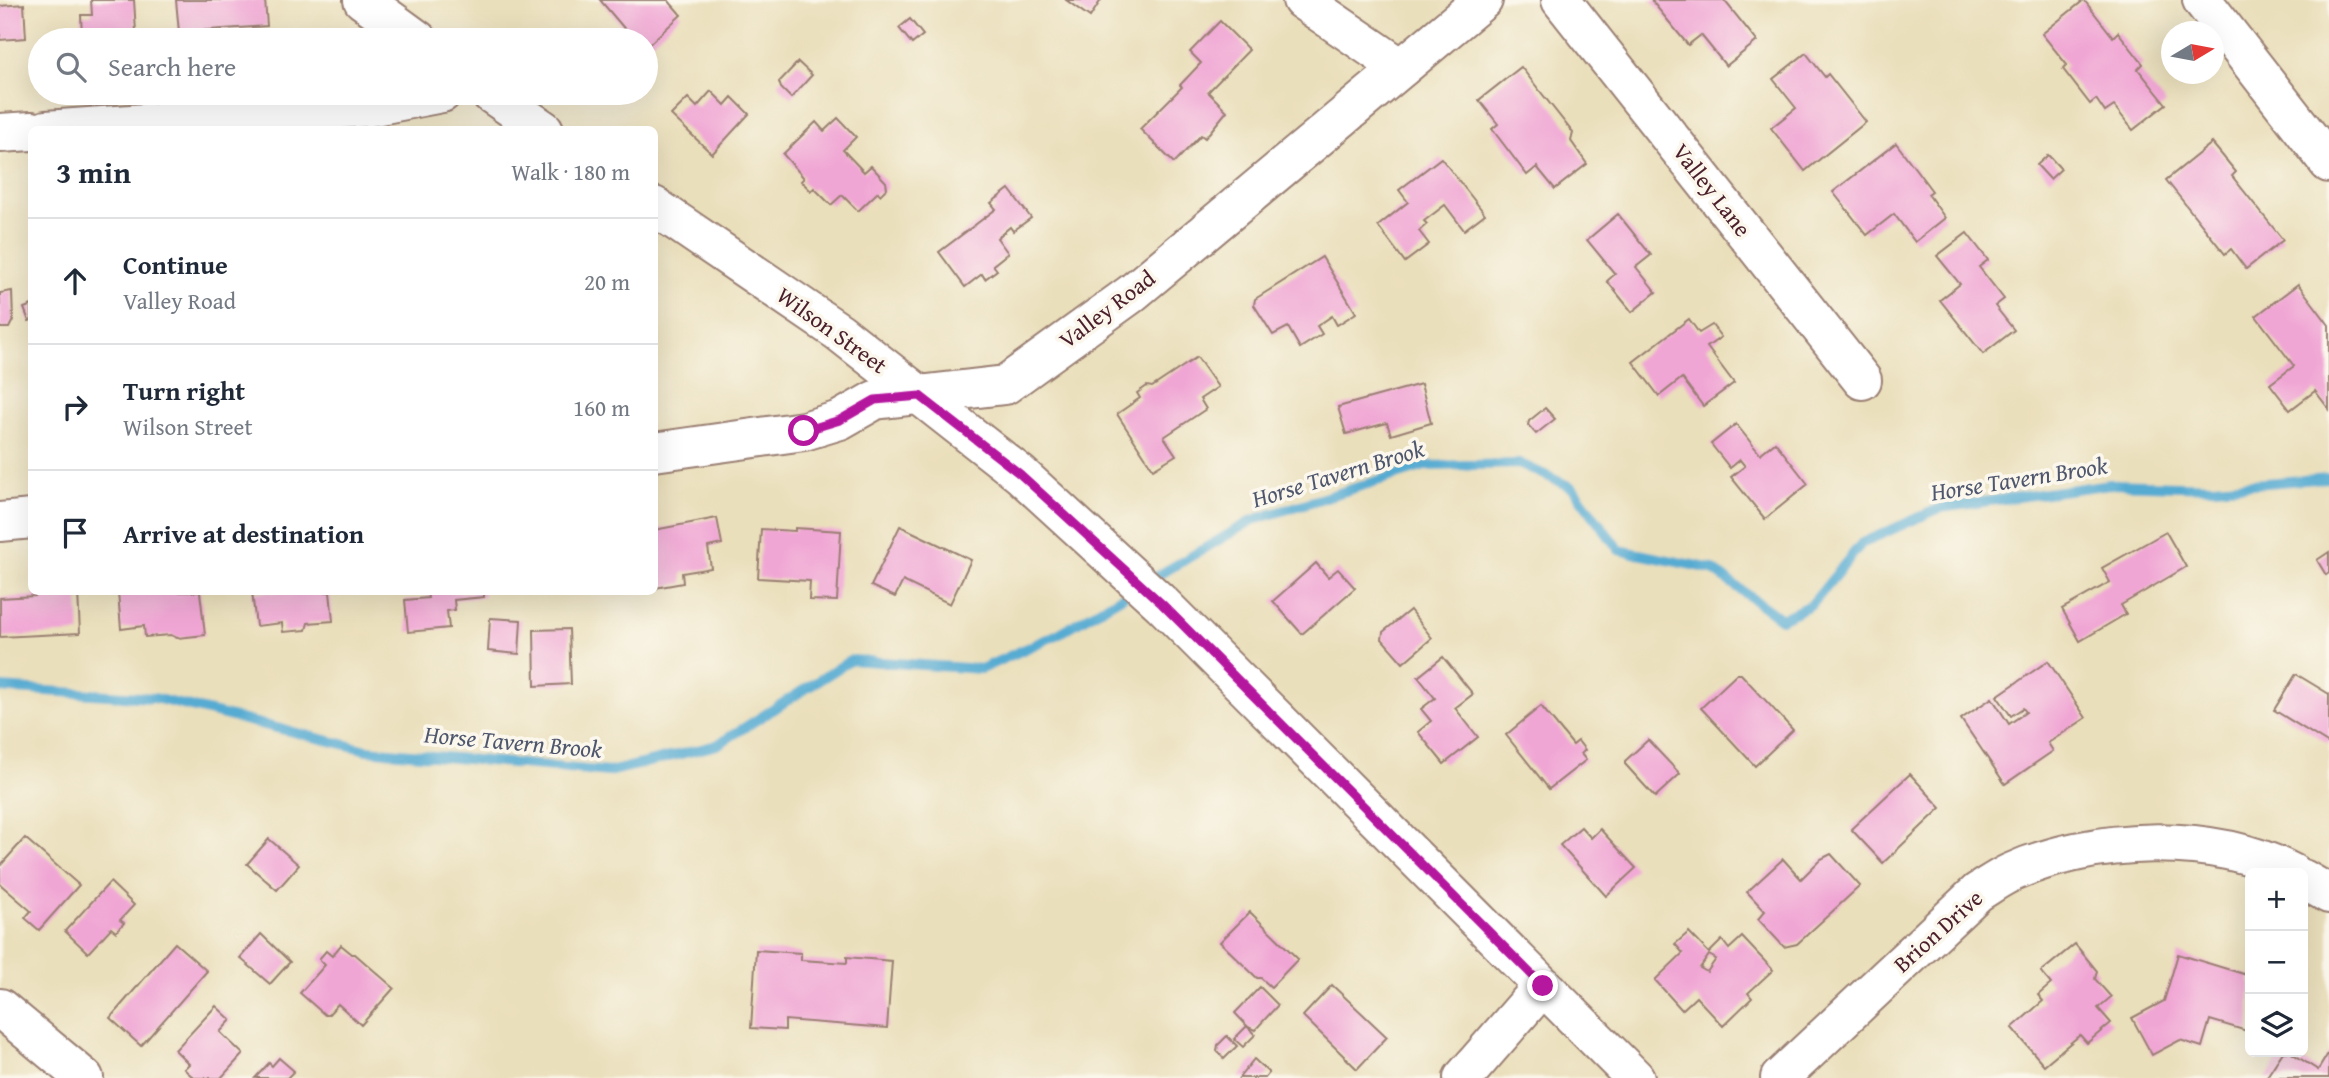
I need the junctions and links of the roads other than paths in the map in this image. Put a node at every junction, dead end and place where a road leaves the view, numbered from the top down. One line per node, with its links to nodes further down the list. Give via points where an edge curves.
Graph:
1 (363, 0): 6 (street)
2 (1302, 0): 7 (street)
3 (1483, 0): 7 (street, Valley Road)
4 (1561, 0): 16 (street, Valley Lane)
5 (2202, 0): 14 (street)
6 (402, 28)
7 (1401, 68): 17 (street, Valley Road, via 1131,294 1004,385)
8 (379, 105): 10 (street)
9 (508, 105): 11 (street)
10 (102, 126)
11 (538, 126)
12 (28, 131): 13 (street)
13 (0, 133)
14 (2329, 163)
15 (658, 208): 17 (street, Wilson Street, via 839,332)
16 (1863, 380)
17 (920, 396): 18 (street, Valley Road, via 875,400 840,420 804,431); 24 (street, Wilson Street, via 1020,474 1162,604)
18 (658, 451)
19 (28, 519): 20 (street)
20 (0, 522)
21 (2280, 868): 29 (street, Brion Drive, via 2223,849 2154,843 2103,848 2011,873 1978,892)
22 (2308, 882): 23 (street)
23 (2329, 894)
24 (1543, 986): 27 (street); 28 (street, Wilson Street)
25 (0, 1008): 26 (street)
26 (84, 1078)
27 (1463, 1078)
28 (1635, 1078)
29 (1780, 1078)

